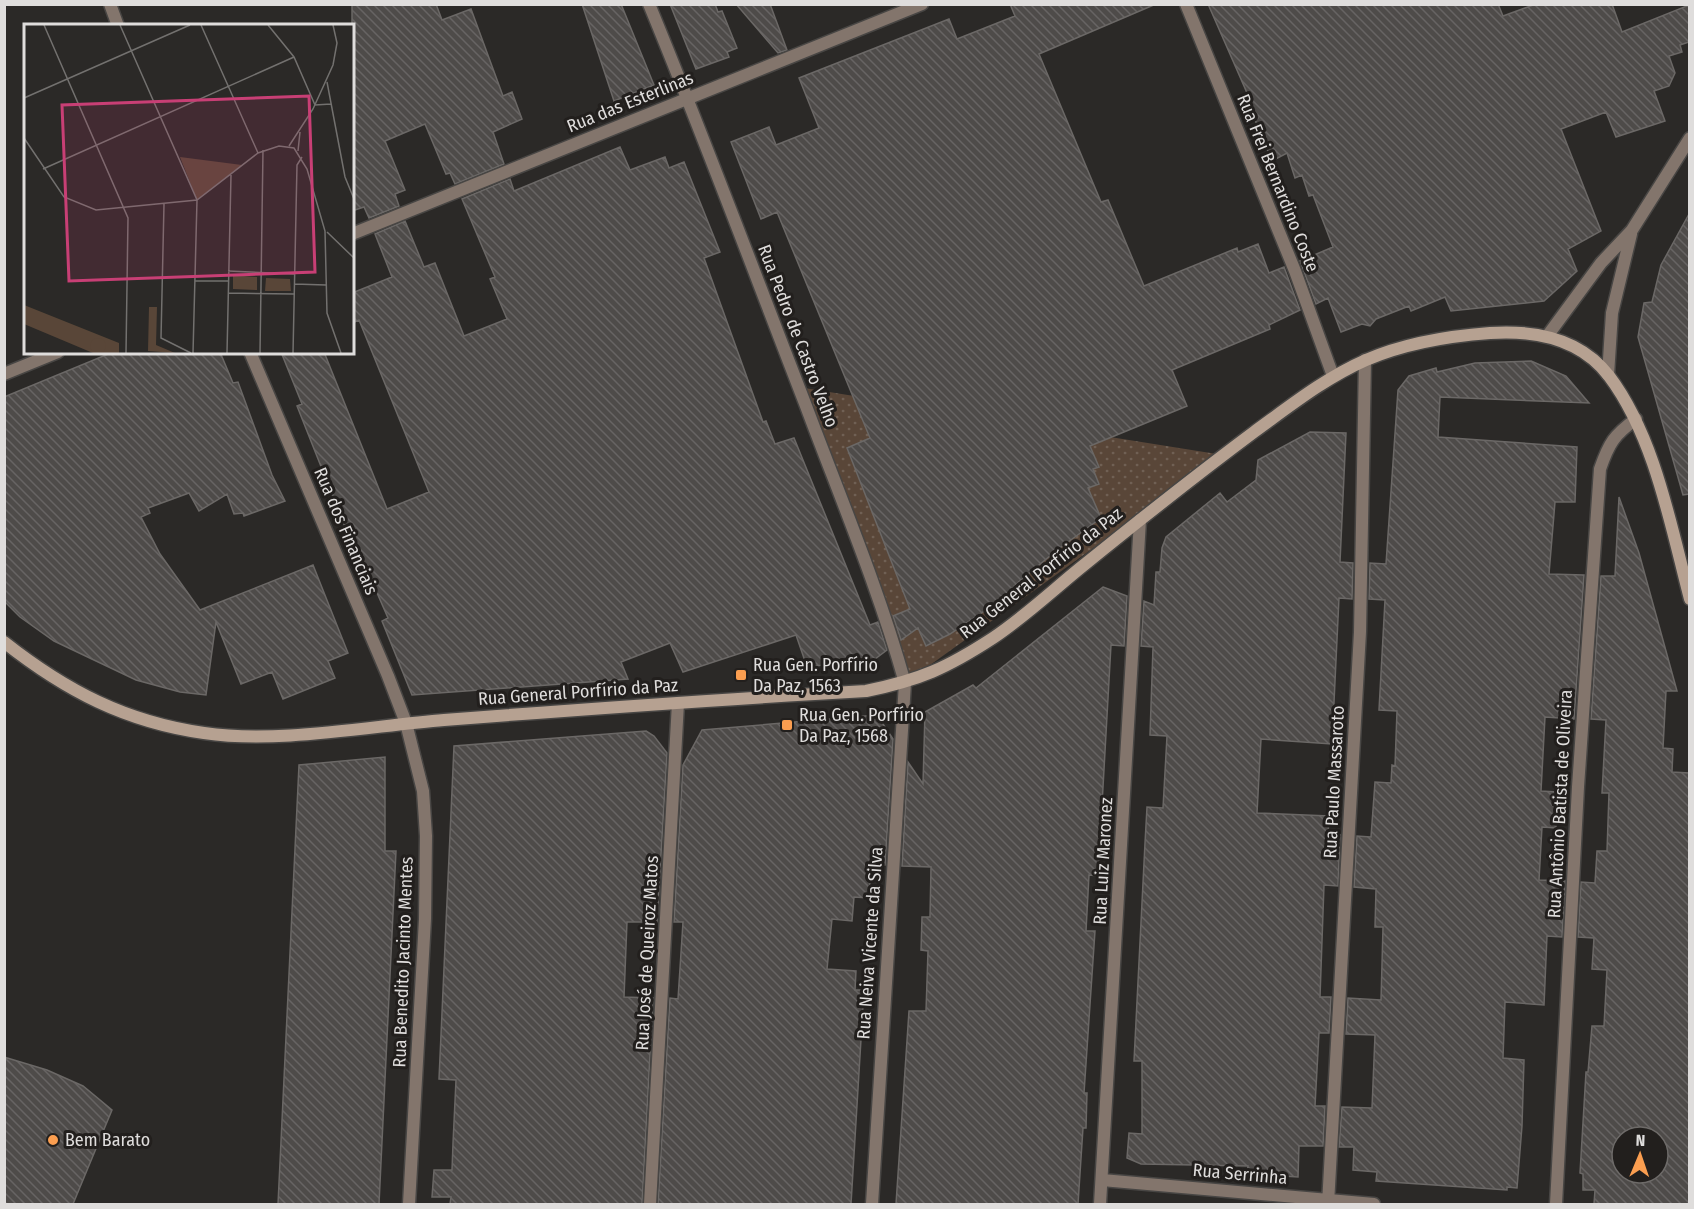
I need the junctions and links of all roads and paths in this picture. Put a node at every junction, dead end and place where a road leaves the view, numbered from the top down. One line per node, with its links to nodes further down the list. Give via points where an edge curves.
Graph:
1 (110, 4): 5 (street)
2 (649, 4): 6 (street, Rua Pedro de Castro Velho)
3 (922, 4): 6 (street, Rua das Esterlinas)
4 (1186, 4): 16 (street, Rua Frei Bernardino Coste, via 1295,271)
5 (117, 24)
6 (688, 99): 9 (street, Rua das Esterlinas); 21 (street, Rua Pedro de Castro Velho, via 847,514 894,641)
7 (1689, 138): 8 (street)
8 (1632, 230): 10 (street, via 1600,263); 15 (street, via 1612,313)
9 (354, 233)
10 (1548, 335): 13 (street, Rua General Porfírio da Paz, via 1518,331 1481,334 1393,350); 15 (street, Rua General Porfírio da Paz, via 1580,350)
11 (53, 354): 14 (street)
12 (251, 354): 23 (street, Rua dos Financiais)
13 (1365, 360): 16 (street, Rua General Porfírio da Paz); 25 (street, Rua Paulo Massaroto, via 1360,632)
14 (4, 374)
15 (1608, 375): 17 (street, Rua General Porfírio da Paz)
16 (1333, 376): 18 (street, Rua General Porfírio da Paz)
17 (1636, 419): 19 (street, Rua General Porfírio da Paz, via 1663,497); 31 (street, Rua Antônio Batista de Oliveira, via 1616,433 1600,469)
18 (1140, 520): 21 (street, Rua General Porfírio da Paz, via 995,636 937,672); 24 (street, Rua Luiz Maronez)
19 (1689, 599)
20 (4, 642): 23 (street, Rua General Porfírio da Paz, via 44,674 117,712 204,733 271,736)
21 (905, 683): 22 (street, Rua General Porfírio da Paz, via 866,691); 28 (street, Rua Neiva Vicente da Silva)
22 (678, 703): 23 (street, Rua General Porfírio da Paz); 27 (street, Rua José de Queiroz Matos)
23 (406, 723): 26 (street, Rua Benedito Jacinto Mentes, via 423,791 426,836)
24 (1102, 1180): 25 (street, Rua Serrinha); 29 (street, Rua Luiz Maronez)
25 (1328, 1202): 30 (street, Rua Serrinha)
26 (409, 1204)
27 (650, 1204)
28 (872, 1204)
29 (1100, 1204)
30 (1374, 1204)
31 (1556, 1204)

